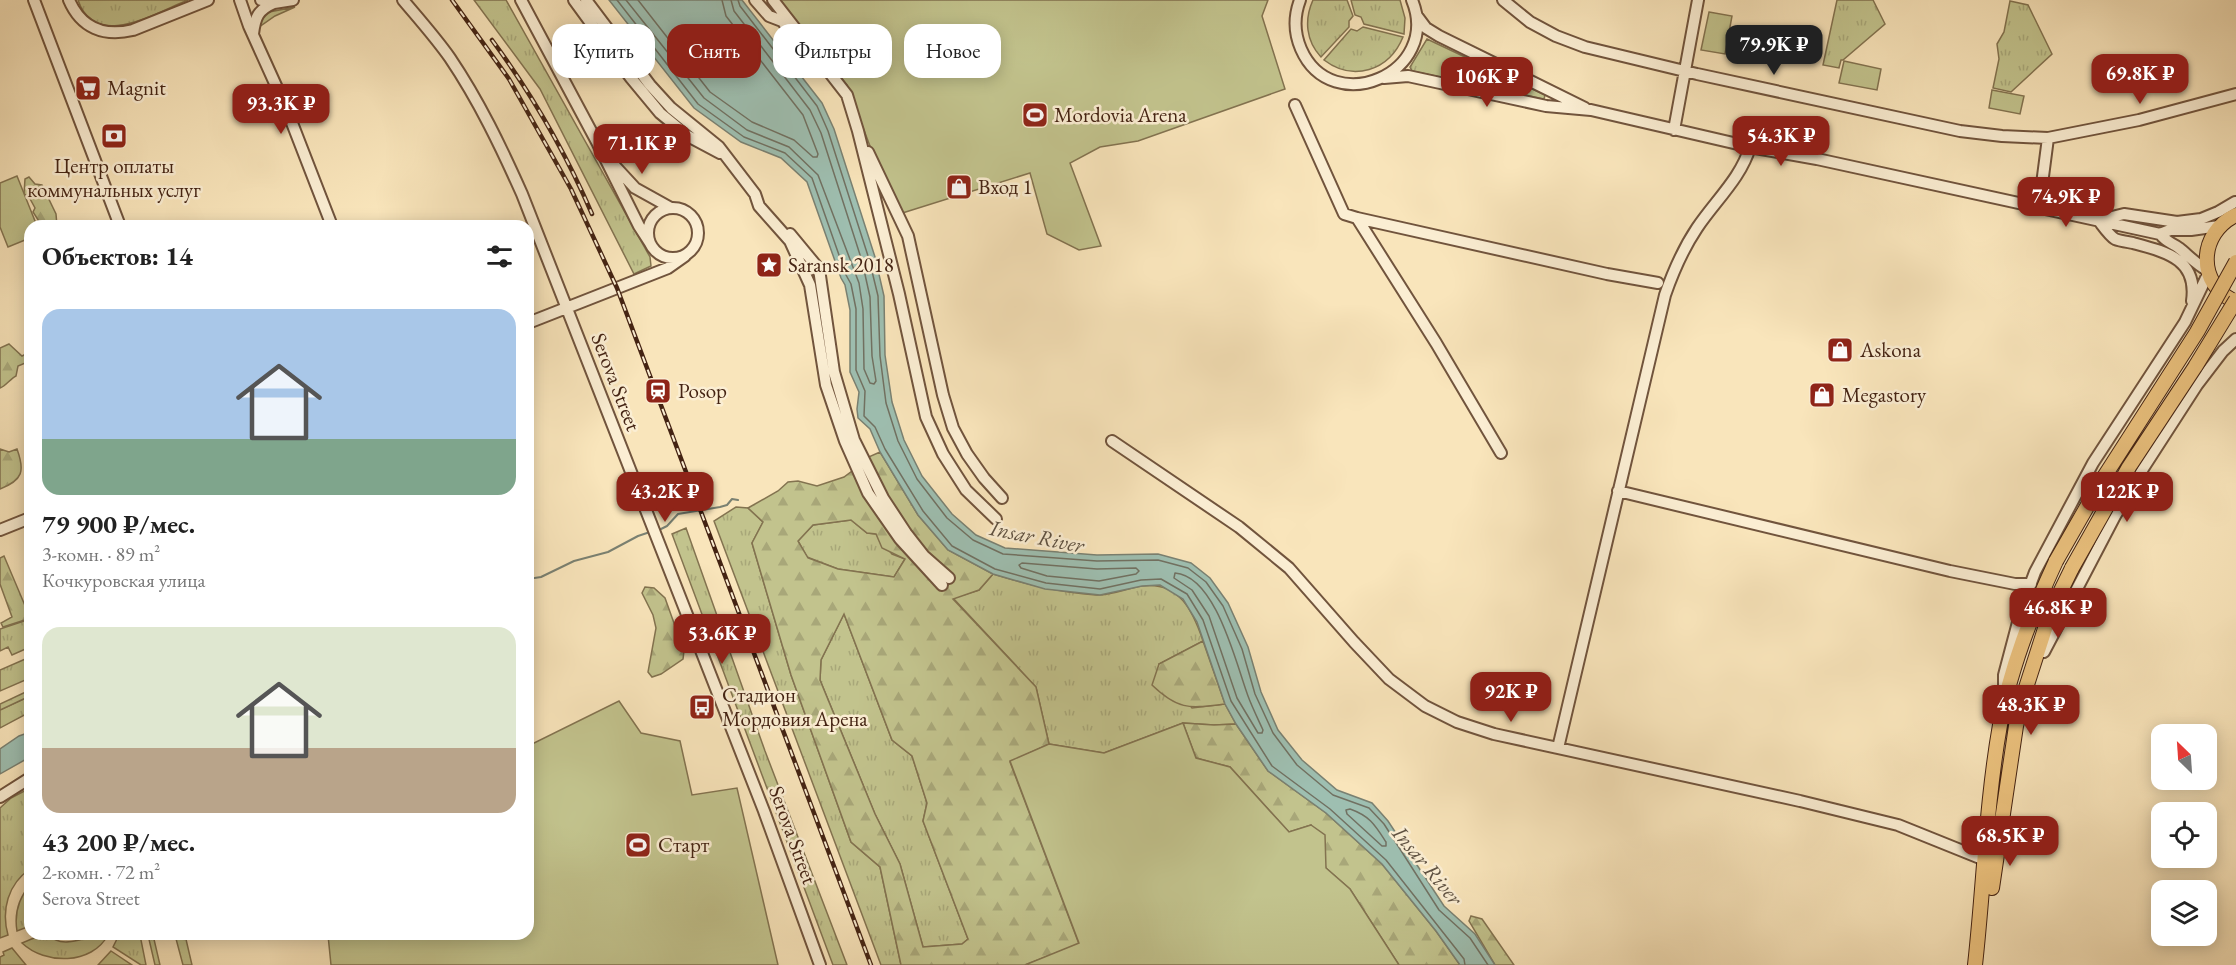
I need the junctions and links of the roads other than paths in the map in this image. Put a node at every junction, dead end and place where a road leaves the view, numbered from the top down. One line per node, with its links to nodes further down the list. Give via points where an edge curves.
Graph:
1 (34, 0): 35 (street)
2 (69, 0): 3 (street, via 86,24 120,34)
3 (208, 0)
4 (240, 0): 19 (street)
5 (261, 0): 17 (street)
6 (293, 0): 17 (street)
7 (403, 0): 37 (street, Serova Street, via 449,57 495,134)
8 (521, 0): 29 (street)
9 (574, 0): 30 (street, via 660,113 688,136)
10 (586, 0): 30 (street, via 671,108)
11 (755, 0): 26 (street, via 769,16 782,21 841,98)
12 (773, 0): 26 (street, via 847,95)
13 (1300, 0): 21 (street, via 1295,17 1298,41 1317,70 1350,84)
14 (1412, 0): 18 (street)
15 (1503, 0): 20 (street, via 1530,22 1556,36 1585,47)
16 (1698, 0): 20 (street)
17 (274, 3): 19 (street, via 257,15)
18 (1417, 16): 21 (street, via 1416,37 1407,57); 24 (street, via 1439,36)
19 (253, 34): 36 (street)
20 (1686, 71): 25 (street); 27 (street, via 1960,131)
21 (1384, 78): 24 (street, via 1408,76 1546,106)
22 (2236, 94): 27 (street, via 2139,120)
23 (1295, 105): 34 (street, via 1344,214)
24 (1591, 111): 25 (street)
25 (1674, 130): 28 (street)
26 (858, 131): 56 (street, via 908,236 953,428 973,462); 57 (street, via 926,417 966,490)
27 (2048, 138): 32 (street)
28 (1750, 147): 32 (street); 55 (street, via 1745,163 1696,229 1671,277)
29 (604, 156): 33 (street, via 635,188); 42 (street)
30 (728, 158): 60 (street, via 755,194 759,206 790,241 810,285 826,385 868,493 900,540)
31 (2236, 201): 38 (main road); 39 (street, via 2201,219 2178,222 2124,214)
32 (2039, 207): 39 (street)
33 (671, 208): 42 (street, via 652,220 648,235); 43 (street, via 687,212 697,224 696,246)
34 (1357, 218): 47 (street); 54 (street)
35 (118, 220)
36 (330, 220)
37 (532, 220)
38 (2227, 220): 41 (street); 45 (main road, via 2210,244)
39 (2099, 221): 41 (street); 50 (street, via 2114,238 2155,248 2179,260 2192,282)
40 (534, 224): 49 (street, Serova Street)
41 (2160, 234): 45 (street)
42 (651, 245): 43 (street, via 663,257); 46 (street, via 656,261)
43 (685, 256): 46 (street)
44 (2236, 262): 62 (main road, bridge, via 2056,561 2028,628)
45 (2208, 272): 48 (main road, via 2220,292); 50 (street)
46 (649, 275): 49 (street)
47 (1658, 283)
48 (2236, 301): 63 (main road, bridge, via 2129,467 2072,568 2050,613)
49 (567, 308): 51 (street); 68 (street, Serova Street, via 764,811)
50 (2192, 308): 61 (street, via 2093,463)
51 (534, 321)
52 (2236, 339): 63 (street, via 2197,386 2115,516 2047,643 2033,685)
53 (1112, 441): 64 (street, via 1239,527 1289,568 1389,679 1425,706 1494,734)
54 (1501, 453)
55 (1618, 491): 61 (street, via 1950,572); 64 (street)
56 (1002, 498)
57 (996, 519)
58 (24, 521): 59 (street)
59 (0, 530)
60 (945, 582)
61 (2031, 584): 62 (street, via 2004,675)
62 (2006, 699): 67 (main road, via 1994,763)
63 (2023, 701): 70 (main road, via 1995,860)
64 (1558, 748): 67 (street, via 1898,825)
65 (24, 782): 66 (street)
66 (0, 797)
67 (1985, 860): 69 (main road)
68 (820, 965)
69 (1975, 965)
70 (1984, 965)

